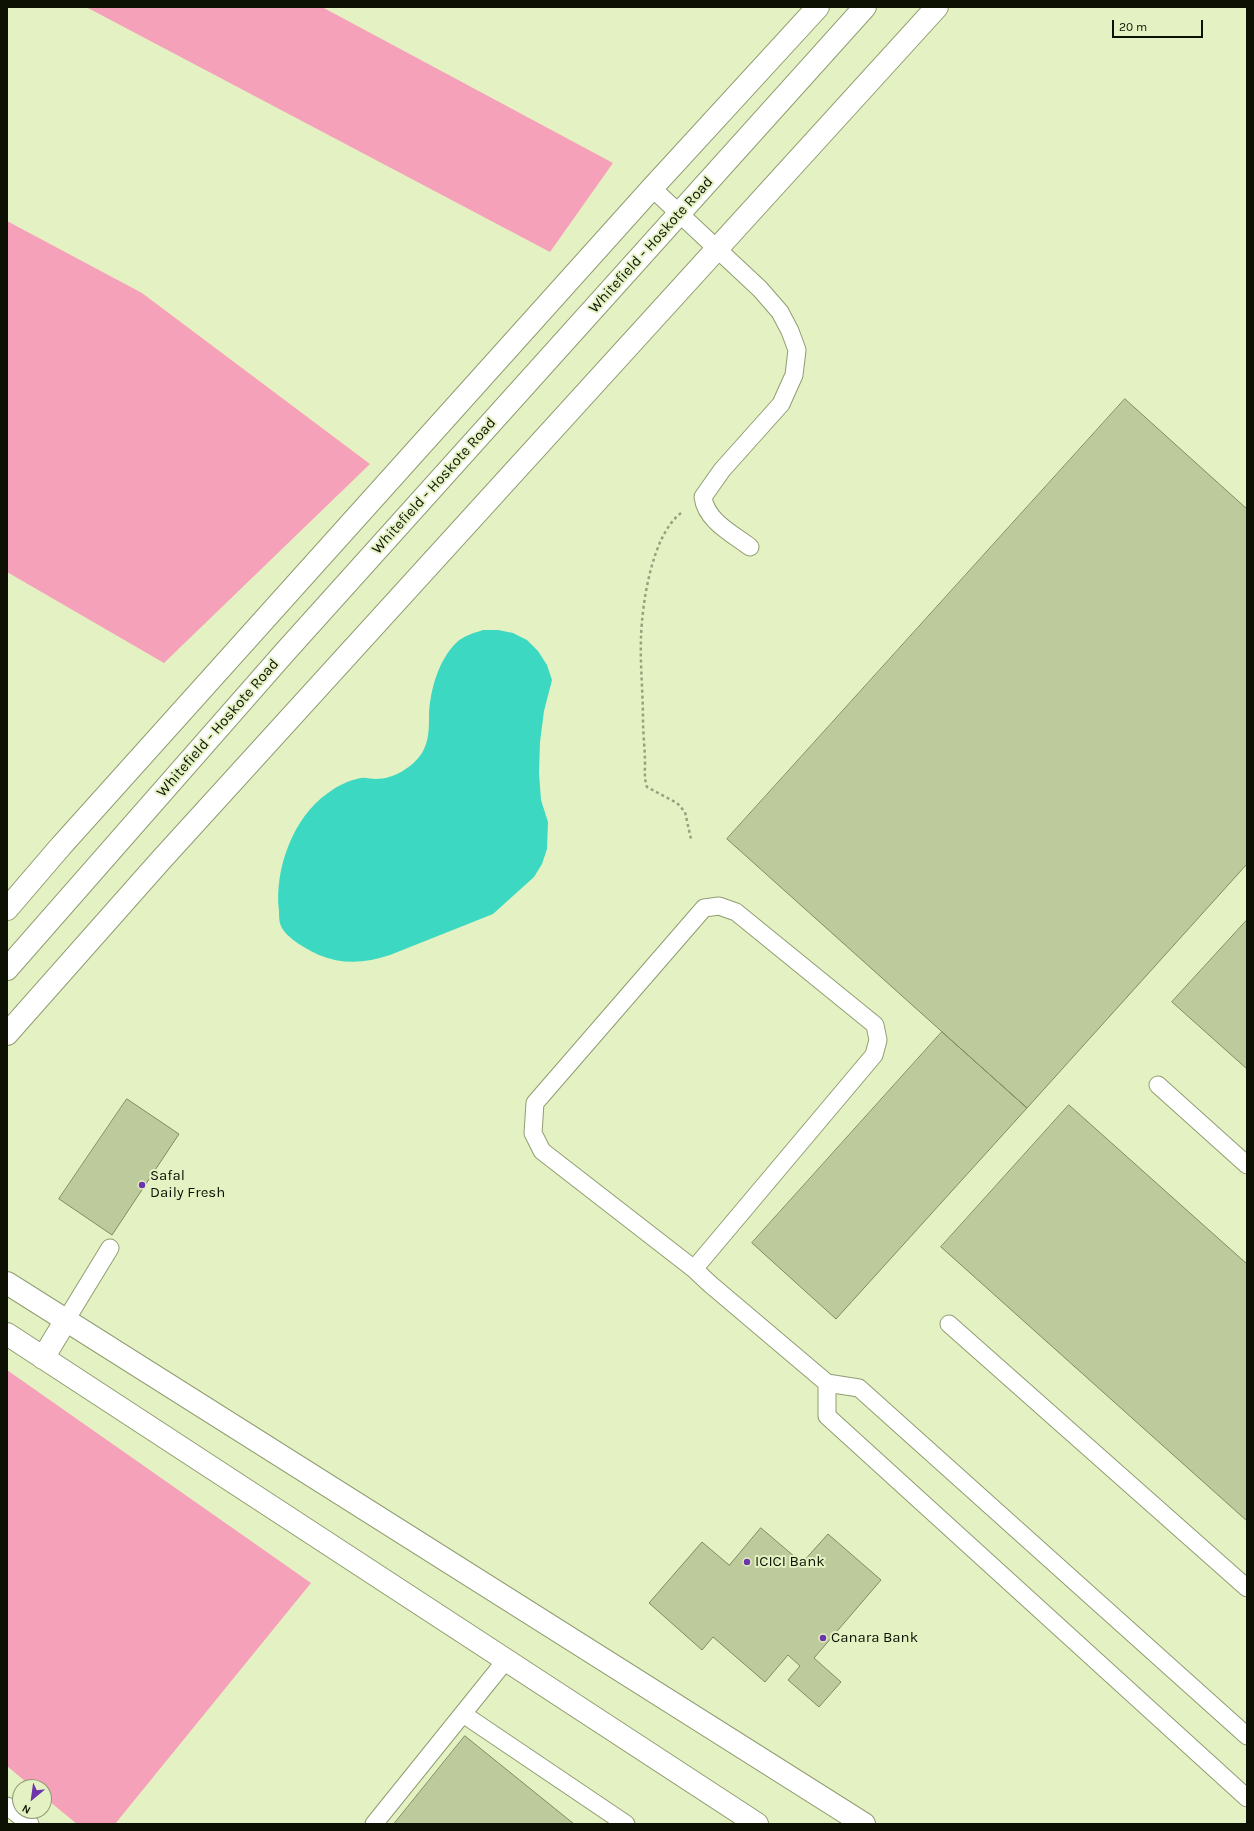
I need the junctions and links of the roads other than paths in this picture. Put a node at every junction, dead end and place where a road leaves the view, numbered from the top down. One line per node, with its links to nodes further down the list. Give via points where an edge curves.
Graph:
1 (818, 7): 4 (street)
2 (865, 7): 5 (street, Whitefield - Hoskote Road)
3 (937, 7): 6 (street)
4 (652, 188): 5 (lane); 8 (street)
5 (680, 213): 6 (lane); 9 (street, Whitefield - Hoskote Road, via 285,652)
6 (717, 250): 7 (lane, via 760,289 780,312 797,350 794,375 780,404 722,470 703,498 704,507 712,518); 10 (street, via 167,854)
7 (750, 547)
8 (7, 909)
9 (7, 969)
10 (7, 1034)
11 (1158, 1085): 12 (lane)
12 (1247, 1165)
13 (110, 1248): 16 (lane)
14 (694, 1268): 14 (lane, via 874,1055 878,1040 875,1025 736,912 719,906 704,908 536,1103 533,1133 542,1151); 20 (lane)
15 (7, 1283): 16 (street)
16 (66, 1320): 19 (street); 31 (street)
17 (950, 1324): 21 (lane)
18 (7, 1334): 19 (street)
19 (43, 1358): 22 (street)
20 (827, 1382): 24 (lane, via 860,1388); 25 (lane, via 827,1416)
21 (1247, 1588)
22 (506, 1660): 23 (lane); 30 (street)
23 (463, 1714): 28 (lane); 29 (lane)
24 (1247, 1736)
25 (1247, 1798)
26 (7, 1806): 27 (lane)
27 (30, 1824)
28 (374, 1824)
29 (626, 1824)
30 (756, 1824)
31 (864, 1824)

